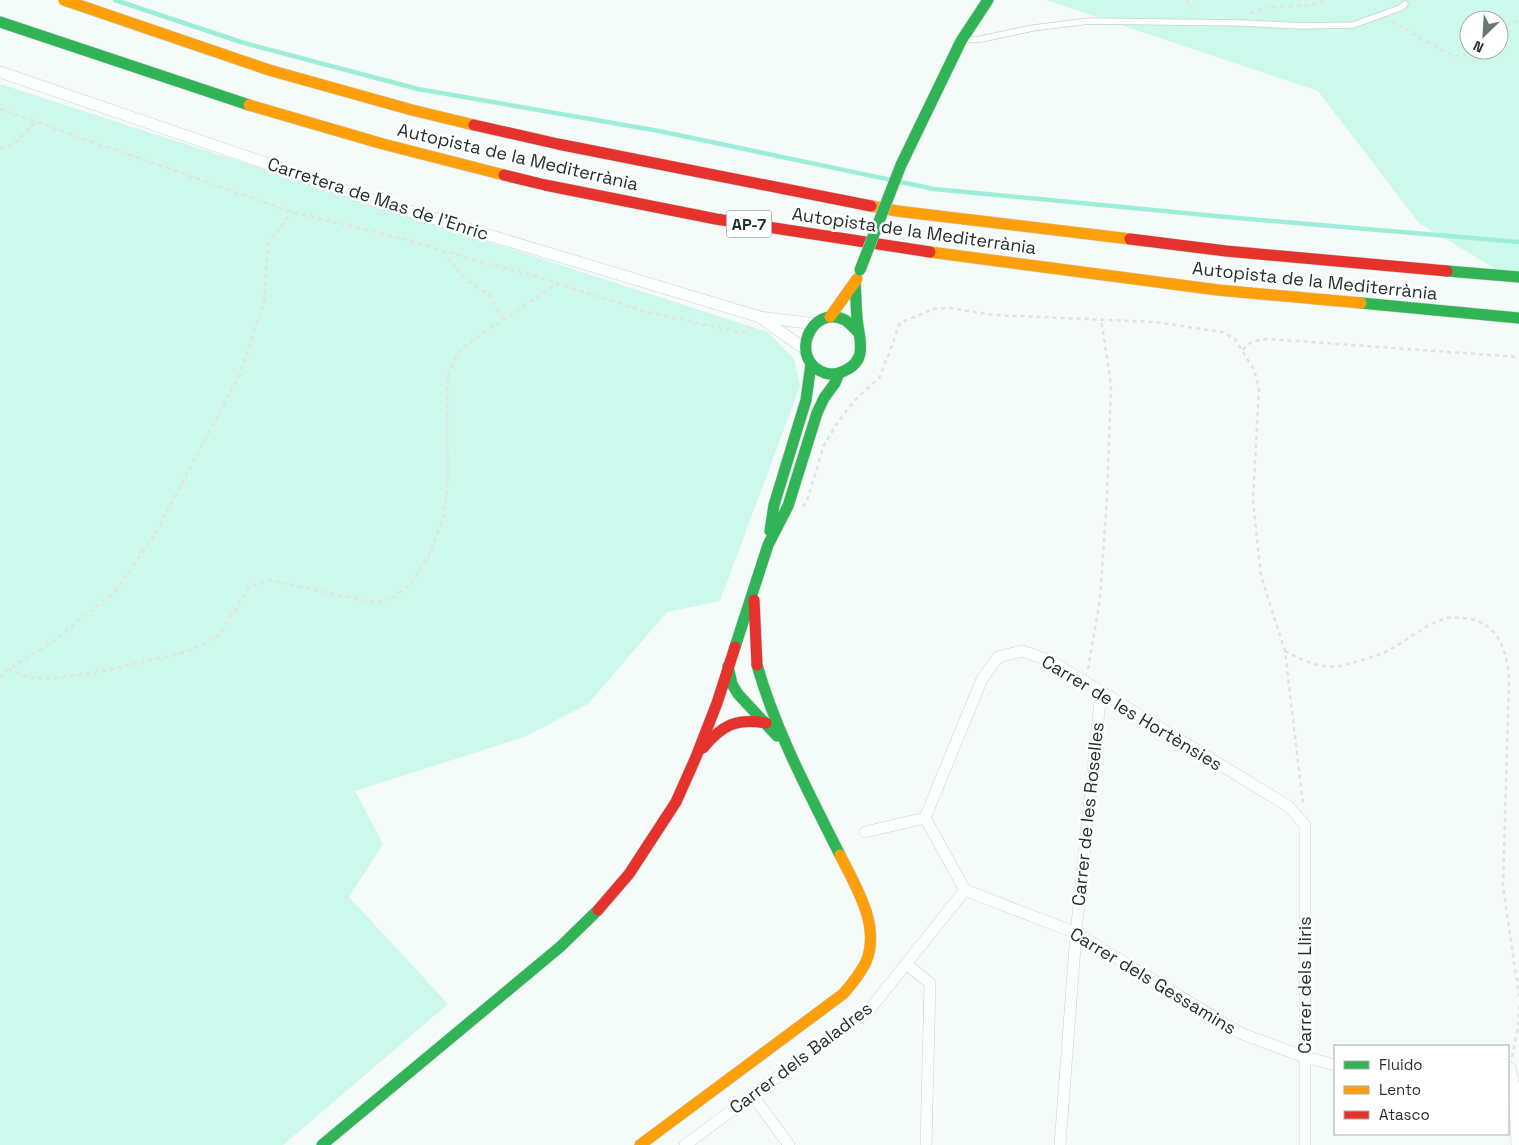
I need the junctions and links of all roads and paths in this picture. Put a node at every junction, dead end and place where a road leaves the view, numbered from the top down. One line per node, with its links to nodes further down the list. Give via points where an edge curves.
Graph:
1 (64, 0): 18 (main road, Autopista de la Mediterrània / AP-7, via 269,70 412,110 558,144 897,211 1226,251)
2 (988, 0): 10 (main road)
3 (1186, 0): 8 (path)
4 (1324, 0): 9 (path, via 1308,5 1257,10)
5 (1405, 4): 6 (lane)
6 (1381, 15): 9 (lane, via 1354,25); 11 (path, via 1437,47)
7 (0, 22): 24 (main road, Autopista de la Mediterrània / AP-7, via 254,107 373,141 545,185 716,219 887,246 1218,290)
8 (1202, 23): 9 (lane); 10 (lane, via 1089,21)
9 (1243, 23)
10 (961, 41): 20 (main road, bridge, via 902,165)
11 (1459, 56)
12 (0, 72): 21 (street, Carretera de Mas de l'Enric, via 376,201)
13 (0, 109): 14 (path)
14 (35, 122): 15 (path, via 14,144); 16 (path)
15 (0, 149)
16 (292, 212): 17 (path); 38 (path, via 268,243 264,302 240,374 155,534 116,591 51,643)
17 (441, 250): 19 (path); 23 (path, via 465,279 490,296)
18 (1519, 277)
19 (558, 283): 21 (path, via 642,311 744,333); 23 (path)
20 (855, 283): 22 (main road); 27 (main road)
21 (760, 317): 26 (street); 28 (street)
22 (830, 317): 26 (main road); 27 (main road, via 843,319)
23 (504, 318): 38 (path, via 458,353 448,372 448,481 444,515 428,555 411,582 392,599 377,602 361,600 270,580 250,586 218,636 187,652 103,671 49,679 28,677)
24 (1519, 318)
25 (1102, 319): 29 (path, via 1155,322 1222,332 1235,339); 33 (path, via 994,315 950,308 933,309 900,322 878,378 856,399 824,445 807,502 802,509); 40 (path, via 1111,385 1107,498 1100,599)
26 (814, 324): 28 (main road, via 808,331)
27 (859, 333): 32 (main road, via 861,353 849,369)
28 (805, 349): 31 (main road)
29 (1242, 351): 30 (path, via 1253,341 1268,339); 36 (path, via 1254,370 1259,388 1254,501 1261,576)
30 (1519, 357)
31 (811, 364): 32 (main road, via 822,372); 34 (main road, via 805,405 774,506)
32 (840, 373): 33 (main road, via 817,413)
33 (788, 506): 34 (main road)
34 (768, 545): 35 (main road)
35 (754, 588): 37 (main road); 43 (main road, via 757,665 764,694)
36 (1284, 651): 46 (path); 51 (path, via 1303,661 1339,666 1386,652 1432,623 1449,617 1473,619 1490,628 1500,641 1509,682 1503,886)
37 (728, 664): 42 (main road, via 732,684 738,694); 44 (main road)
38 (8, 670): 39 (path)
39 (0, 678)
40 (1086, 683): 41 (street, Carrer de les Hortènsies); 45 (street, Carrer de les Hortènsies, via 1051,661 1022,651 998,657 982,679)
41 (1101, 692): 46 (street, Carrer de les Hortènsies, via 1288,806); 49 (street, Carrer de les Roselles)
42 (766, 723): 43 (main road); 44 (main road, via 742,720 728,724 713,735)
43 (787, 748): 58 (main road, via 868,915 869,956 855,982 843,994)
44 (696, 757): 57 (main road, via 676,802 657,833 603,905 560,947)
45 (925, 818): 47 (street); 48 (street)
46 (1305, 825): 53 (street, Carrer dels Lliris)
47 (865, 832)
48 (965, 890): 49 (street, Carrer dels Gessamins); 50 (street, Carrer dels Baladres)
49 (1076, 933): 53 (street, Carrer dels Gessamins, via 1240,1033); 62 (street, Carrer de les Roselles)
50 (906, 964): 56 (street, Carrer dels Baladres, via 870,1009); 61 (street, via 930,983)
51 (1519, 996)
52 (1519, 1006): 55 (path)
53 (1305, 1057): 54 (street, Carrer dels Gessamins); 63 (street, Carrer dels Lliris)
54 (1334, 1065)
55 (1509, 1068): 64 (street, via 1514,1087)
56 (752, 1096): 59 (street, Carrer dels Baladres); 60 (street)
57 (322, 1145)
58 (640, 1145)
59 (685, 1145)
60 (789, 1145)
61 (926, 1145)
62 (1060, 1145)
63 (1305, 1145)
64 (1517, 1145)

